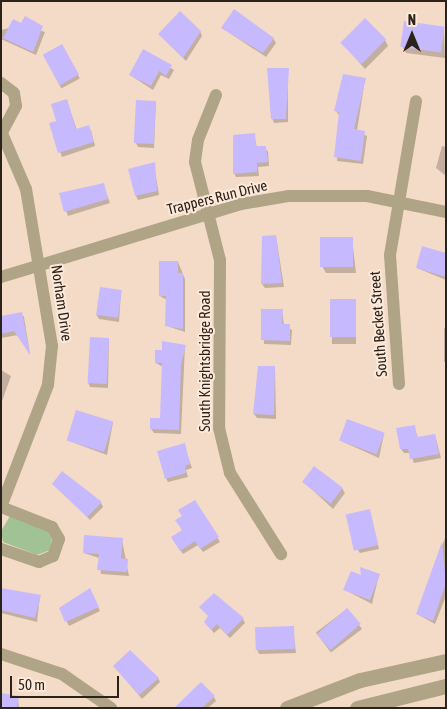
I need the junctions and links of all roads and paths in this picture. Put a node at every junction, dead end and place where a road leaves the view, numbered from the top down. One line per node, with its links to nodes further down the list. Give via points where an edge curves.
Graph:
1 (1, 83): 4 (street, Norham Drive, via 14,93 16,106)
2 (216, 95): 7 (street, South Knightsbridge Road, via 196,151 195,170)
3 (416, 101): 5 (street, South Becket Street)
4 (2, 131): 8 (street, Norham Drive, via 22,175)
5 (399, 202): 6 (street, Trappers Run Drive); 7 (street, Trappers Run Drive, via 309,194); 10 (street, South Becket Street, via 389,281)
6 (446, 212)
7 (207, 214): 8 (street, Trappers Run Drive); 13 (street, South Knightsbridge Road, via 221,276 221,442 236,486)
8 (40, 265): 9 (street, Trappers Run Drive); 11 (street, Norham Drive, via 52,326 51,367)
9 (1, 277)
10 (399, 384)
11 (1, 507): 12 (street, via 52,527 59,539 53,556 38,562)
12 (1, 549)
13 (281, 554)
14 (1, 654): 17 (street, via 62,674)
15 (446, 661): 18 (street, via 360,680)
16 (446, 686): 19 (street)
17 (112, 708)
18 (287, 708)
19 (357, 708)

